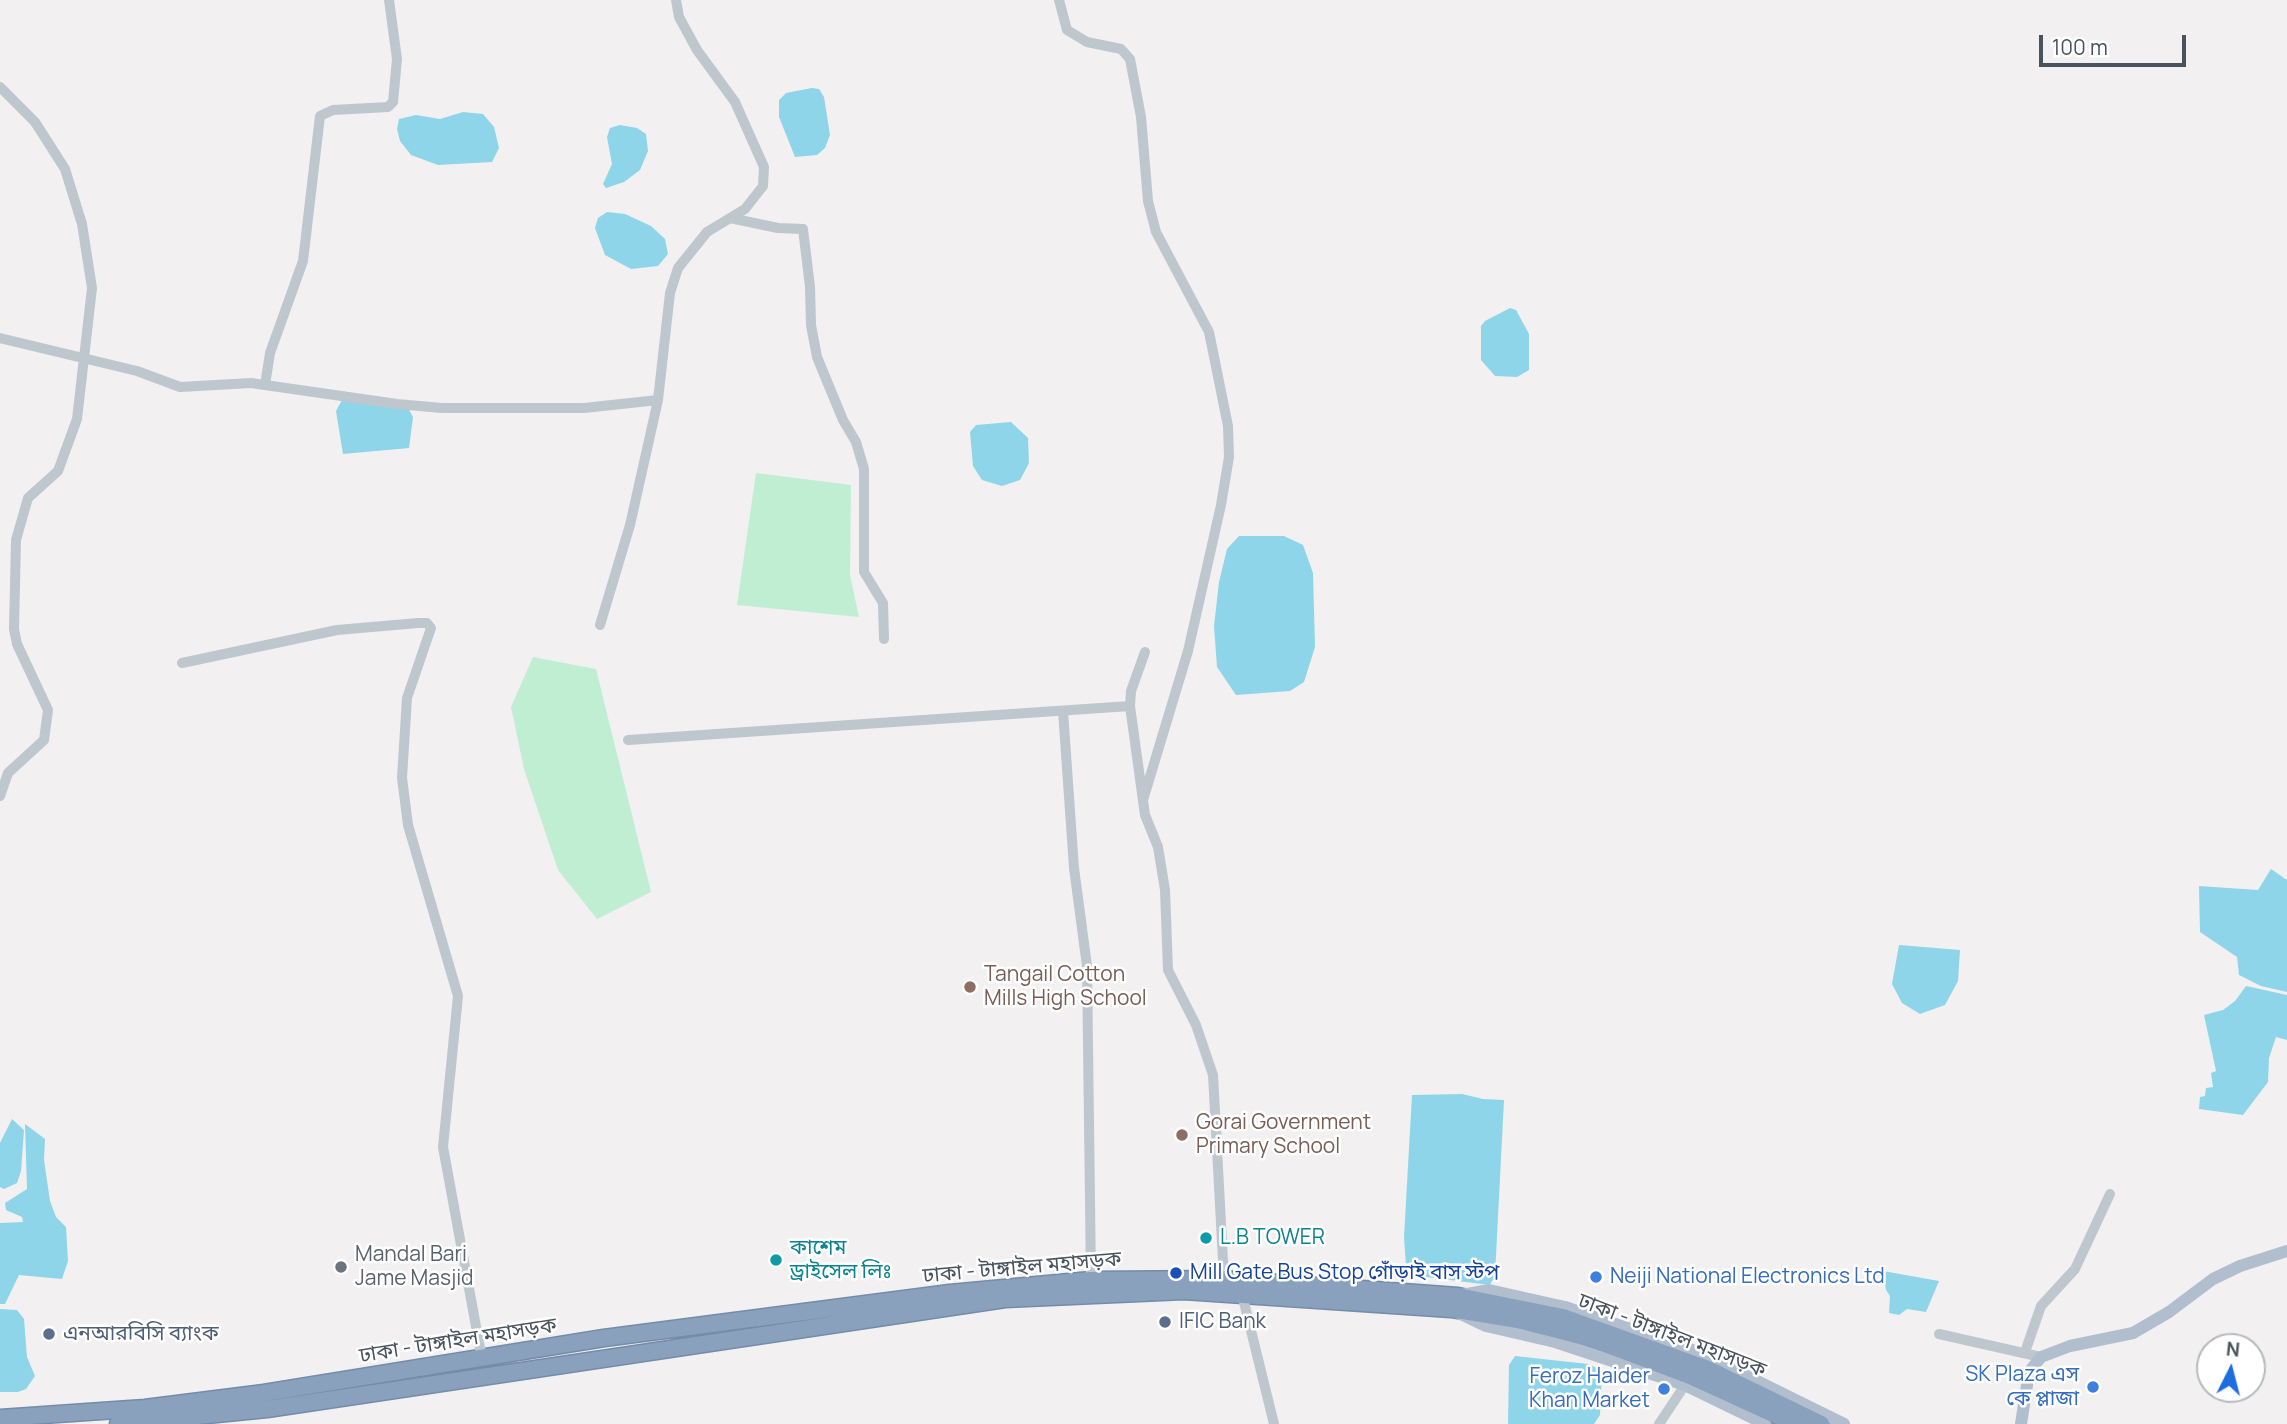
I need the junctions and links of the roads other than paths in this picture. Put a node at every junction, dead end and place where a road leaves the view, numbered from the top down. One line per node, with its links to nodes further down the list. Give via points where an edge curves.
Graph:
1 (389, 0): 8 (street, via 397,59 393,102 388,107 333,110 320,116 303,261 270,353)
2 (676, 0): 5 (street, via 685,28 735,102 764,167 763,186 746,209)
3 (1059, 0): 18 (street, via 1067,30 1087,42 1121,50 1130,59 1156,232 1209,332 1228,426 1229,457 1188,651)
4 (0, 87): 7 (street, via 35,122 65,169 82,224 92,288)
5 (730, 218): 9 (street, via 707,232 678,268 670,293); 11 (street, via 803,229 817,357 864,469 864,572 883,603)
6 (0, 338): 7 (street)
7 (84, 357): 8 (street, via 180,387); 17 (street, via 78,419 66,456 58,471 28,498 18,526 14,629 48,710 44,740 8,773)
8 (265, 385): 9 (street, via 442,408 584,408)
9 (657, 400): 10 (street, via 630,525)
10 (600, 625)
11 (884, 639)
12 (1145, 652): 14 (street)
13 (181, 663): 30 (street, via 337,630 418,623 431,628 407,698 402,778 408,825 458,996 443,1147)
14 (1130, 706): 15 (street); 18 (street)
15 (1063, 711): 16 (street); 22 (street, via 1074,868 1087,966)
16 (628, 740)
17 (0, 796)
18 (1143, 800): 21 (street, via 1165,890 1168,970 1196,1024 1213,1075)
19 (2110, 1194): 28 (street, via 2076,1269 2041,1306)
20 (2287, 1251): 29 (main road, via 2213,1279 2133,1333)
21 (1224, 1279): 22 (highway, ঢাকা - টাঙ্গাইল মহাসড়ক); 24 (highway, ঢাকা - টাঙ্গাইল মহাসড়ক)
22 (1091, 1280): 25 (highway, ঢাকা - টাঙ্গাইল মহাসড়ক, via 950,1293)
23 (1242, 1294): 24 (highway, ঢাকা - টাঙ্গাইল মহাসড়ক); 27 (highway, ঢাকা - টাঙ্গাইল মহাসড়ক, via 1184,1291 1004,1299); 34 (street)
24 (1455, 1303): 31 (main road, via 1486,1326 1555,1342); 37 (highway, ঢাকা - টাঙ্গাইল মহাসড়ক, via 1592,1339 1690,1376); 38 (highway, ঢাকা - টাঙ্গাইল মহাসড়ক, via 1521,1307 1598,1327 1708,1368); 39 (main road, via 1489,1290 1565,1307 1698,1352)
25 (673, 1329): 27 (highway); 30 (highway, ঢাকা - টাঙ্গাইল মহাসড়ক)
26 (1939, 1334): 28 (street)
27 (676, 1347): 33 (highway, ঢাকা - টাঙ্গাইল মহাসড়ক, via 267,1409)
28 (2025, 1352): 29 (street)
29 (2041, 1357): 40 (main road, via 2029,1372)
30 (482, 1359): 32 (highway, ঢাকা - টাঙ্গাইল মহাসড়ক, via 171,1405)
31 (1685, 1385): 35 (street); 36 (main road)
32 (0, 1419)
33 (118, 1424)
34 (1274, 1424)
35 (1659, 1424)
36 (1765, 1424)
37 (1795, 1424)
38 (1821, 1424)
39 (1844, 1424)
40 (2021, 1424)

